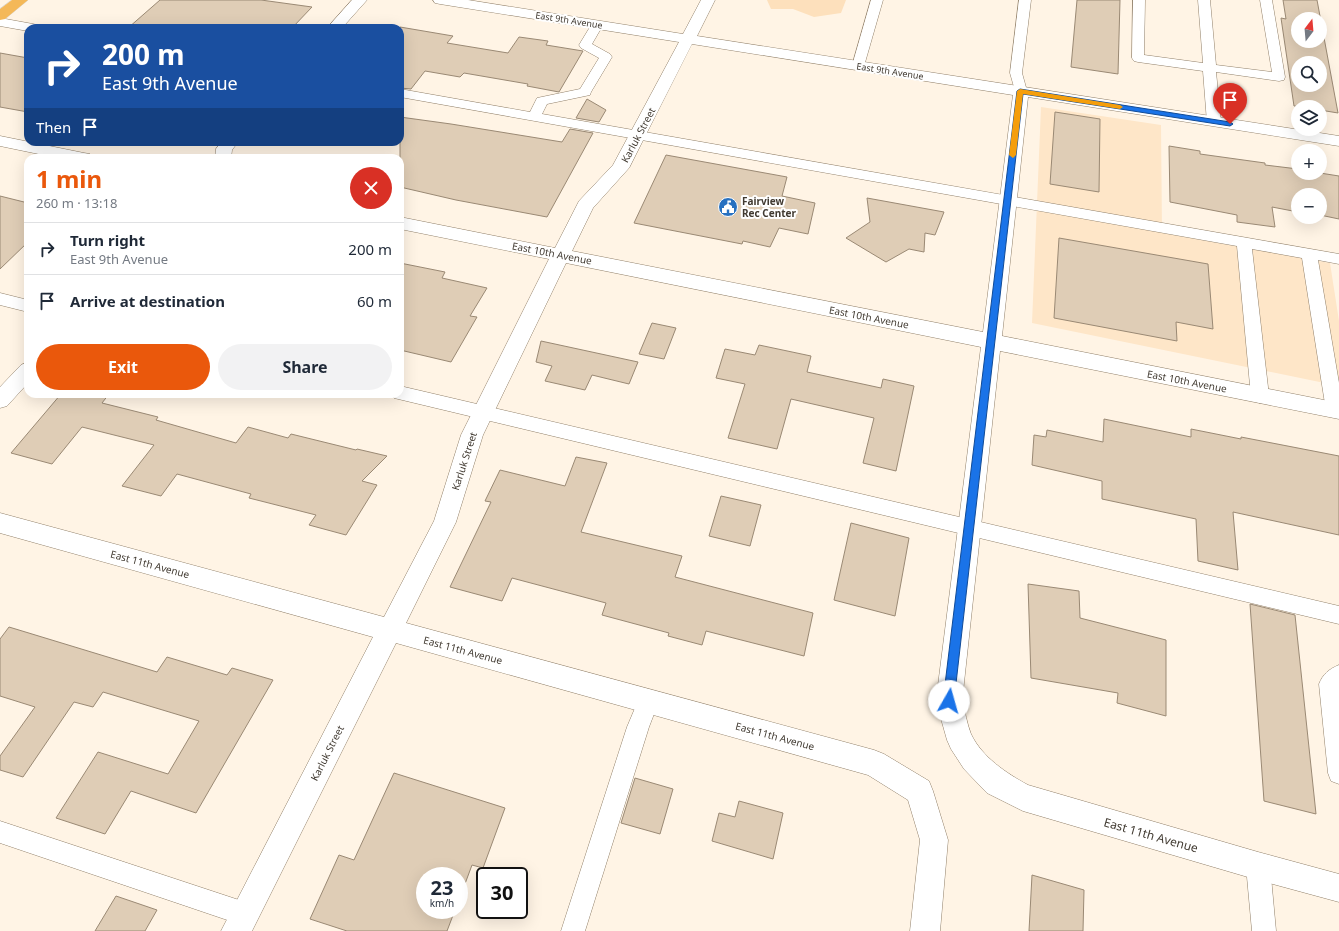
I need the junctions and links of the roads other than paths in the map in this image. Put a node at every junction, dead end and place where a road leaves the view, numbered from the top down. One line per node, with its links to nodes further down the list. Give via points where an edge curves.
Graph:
1 (21, 0): 10 (highway)
2 (360, 0): 12 (street)
3 (440, 0): 13 (street, East 9th Avenue)
4 (708, 0): 15 (street, Karluk Street)
5 (877, 0): 16 (lane)
6 (1025, 0): 18 (lane, via 1016,73)
7 (1139, 0): 17 (lane, via 1138,58)
8 (1204, 0): 17 (lane)
9 (1266, 0): 17 (lane, via 1279,77)
10 (0, 16)
11 (0, 22): 14 (lane)
12 (338, 24)
13 (597, 25): 15 (street, East 9th Avenue); 20 (lane, via 585,45 606,57 585,92 542,101)
14 (24, 26)
15 (688, 39): 16 (street, East 9th Avenue); 22 (street, Karluk Street)
16 (858, 66): 18 (street, East 9th Avenue)
17 (1210, 68): 21 (lane)
18 (1020, 91): 21 (street, East 9th Avenue); 28 (street, East 11th Avenue)
19 (404, 94): 20 (lane)
20 (534, 116): 22 (lane)
21 (1214, 122): 24 (street, East 9th Avenue)
22 (638, 134): 28 (lane); 32 (street, Karluk Street, via 620,168 585,204)
23 (0, 141): 25 (street)
24 (1339, 141)
25 (24, 146)
26 (25, 146): 27 (street)
27 (64, 154)
28 (1008, 201): 30 (lane); 36 (street, East 11th Avenue)
29 (404, 224): 32 (street, East 10th Avenue)
30 (1244, 242): 31 (lane); 39 (lane)
31 (1309, 254): 33 (lane); 41 (lane)
32 (560, 255): 36 (street, East 10th Avenue); 42 (street, Karluk Street)
33 (1339, 259)
34 (0, 299): 35 (lane)
35 (24, 305)
36 (991, 342): 39 (street, East 10th Avenue); 44 (street, East 11th Avenue)
37 (24, 374): 40 (street)
38 (404, 394): 42 (lane)
39 (1260, 396): 41 (street, East 10th Avenue)
40 (0, 400)
41 (1337, 411)
42 (483, 412): 44 (lane); 46 (street, Karluk Street, via 472,435 445,522)
43 (0, 523): 46 (street, East 11th Avenue)
44 (969, 527): 45 (lane); 51 (street, East 11th Avenue, via 949,701 960,740 974,760 997,783 1023,797)
45 (1339, 614)
46 (390, 630): 48 (street, East 11th Avenue); 53 (street, Karluk Street)
47 (1339, 675): 49 (lane, via 1329,684)
48 (648, 701): 54 (lane); 55 (street, East 11th Avenue, via 874,763 919,791 934,840)
49 (1339, 773)
50 (0, 832): 53 (lane)
51 (1258, 866): 52 (street, East 11th Avenue); 56 (lane)
52 (1339, 888)
53 (241, 922)
54 (573, 931)
55 (925, 931)
56 (1264, 931)

